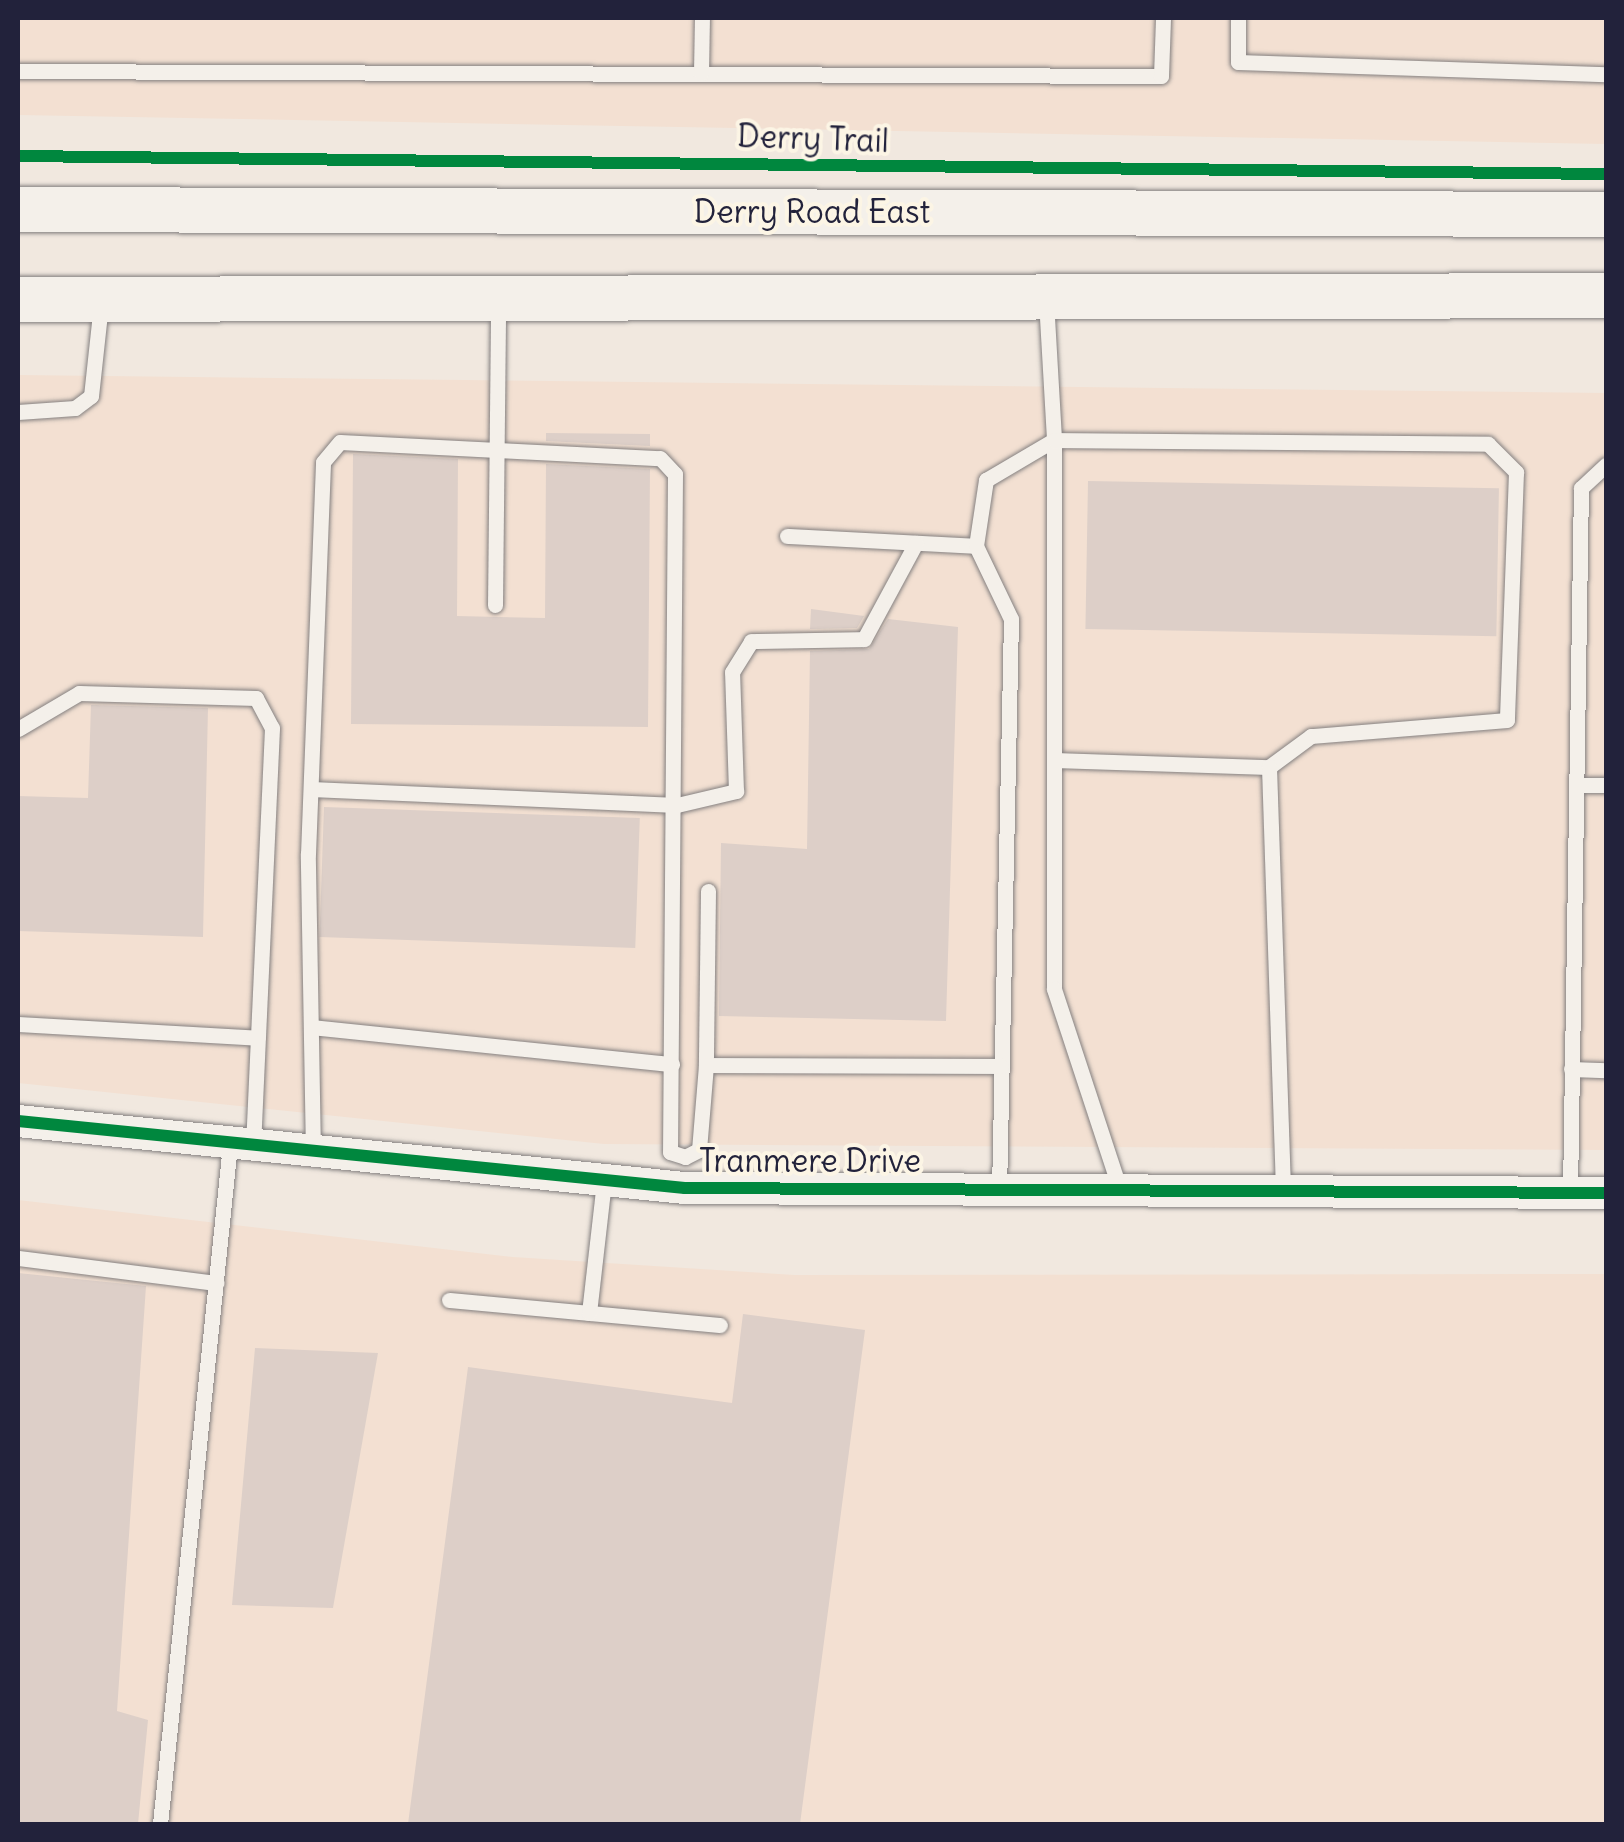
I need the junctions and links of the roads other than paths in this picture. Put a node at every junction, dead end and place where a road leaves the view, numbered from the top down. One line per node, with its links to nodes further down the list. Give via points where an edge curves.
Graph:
1 (702, 18): 5 (lane)
2 (1163, 18): 5 (lane, via 1161,76)
3 (1238, 18): 6 (lane, via 1238,62)
4 (18, 71): 5 (lane)
5 (701, 74)
6 (1606, 74)
7 (18, 209): 8 (main road, Derry Road East)
8 (1606, 214)
9 (1606, 295): 10 (main road)
10 (1045, 296): 11 (main road); 15 (lane)
11 (498, 298): 12 (main road); 16 (lane)
12 (102, 299): 13 (main road); 14 (lane, via 91,396 75,408)
13 (18, 300)
14 (18, 412)
15 (1054, 440): 20 (lane, via 986,480); 23 (lane); 24 (lane, via 1488,444 1516,472 1507,720 1311,736)
16 (497, 450): 21 (lane); 27 (lane, via 340,442 323,462); 28 (lane, via 660,458 675,474)
17 (1606, 465): 25 (lane, via 1582,488)
18 (787, 536): 19 (lane)
19 (916, 543): 20 (lane); 28 (lane, via 864,639 750,641 732,672 736,791)
20 (976, 546): 35 (lane, via 1010,619)
21 (495, 605)
22 (18, 729): 32 (lane, via 78,693 256,698 272,728)
23 (1054, 760): 24 (lane); 44 (lane, via 1054,989)
24 (1269, 767): 45 (lane)
25 (1576, 785): 26 (lane); 36 (lane)
26 (1606, 785)
27 (311, 789): 28 (lane); 31 (lane)
28 (670, 804): 33 (lane)
29 (708, 892): 34 (lane)
30 (18, 1024): 32 (lane)
31 (311, 1027): 33 (lane); 40 (lane)
32 (258, 1038): 39 (lane)
33 (672, 1064): 41 (lane, via 670,1152)
34 (706, 1066): 35 (lane); 41 (lane, via 699,1150)
35 (1001, 1066): 43 (lane)
36 (1572, 1070): 37 (lane); 46 (lane)
37 (1606, 1070)
38 (18, 1121): 39 (street, Tranmere Drive)
39 (242, 1145): 40 (street, Tranmere Drive); 49 (lane)
40 (313, 1153): 42 (street, Tranmere Drive)
41 (685, 1173): 42 (street, Tranmere Drive); 43 (street, Tranmere Drive)
42 (604, 1182): 51 (lane)
43 (999, 1190): 44 (street, Tranmere Drive)
44 (1120, 1190): 45 (street, Tranmere Drive)
45 (1283, 1192): 46 (street, Tranmere Drive)
46 (1570, 1193): 47 (street, Tranmere Drive)
47 (1606, 1194)
48 (18, 1258): 49 (lane)
49 (216, 1283): 53 (lane)
50 (449, 1300): 51 (lane)
51 (589, 1313): 52 (lane)
52 (720, 1324)
53 (160, 1824)

